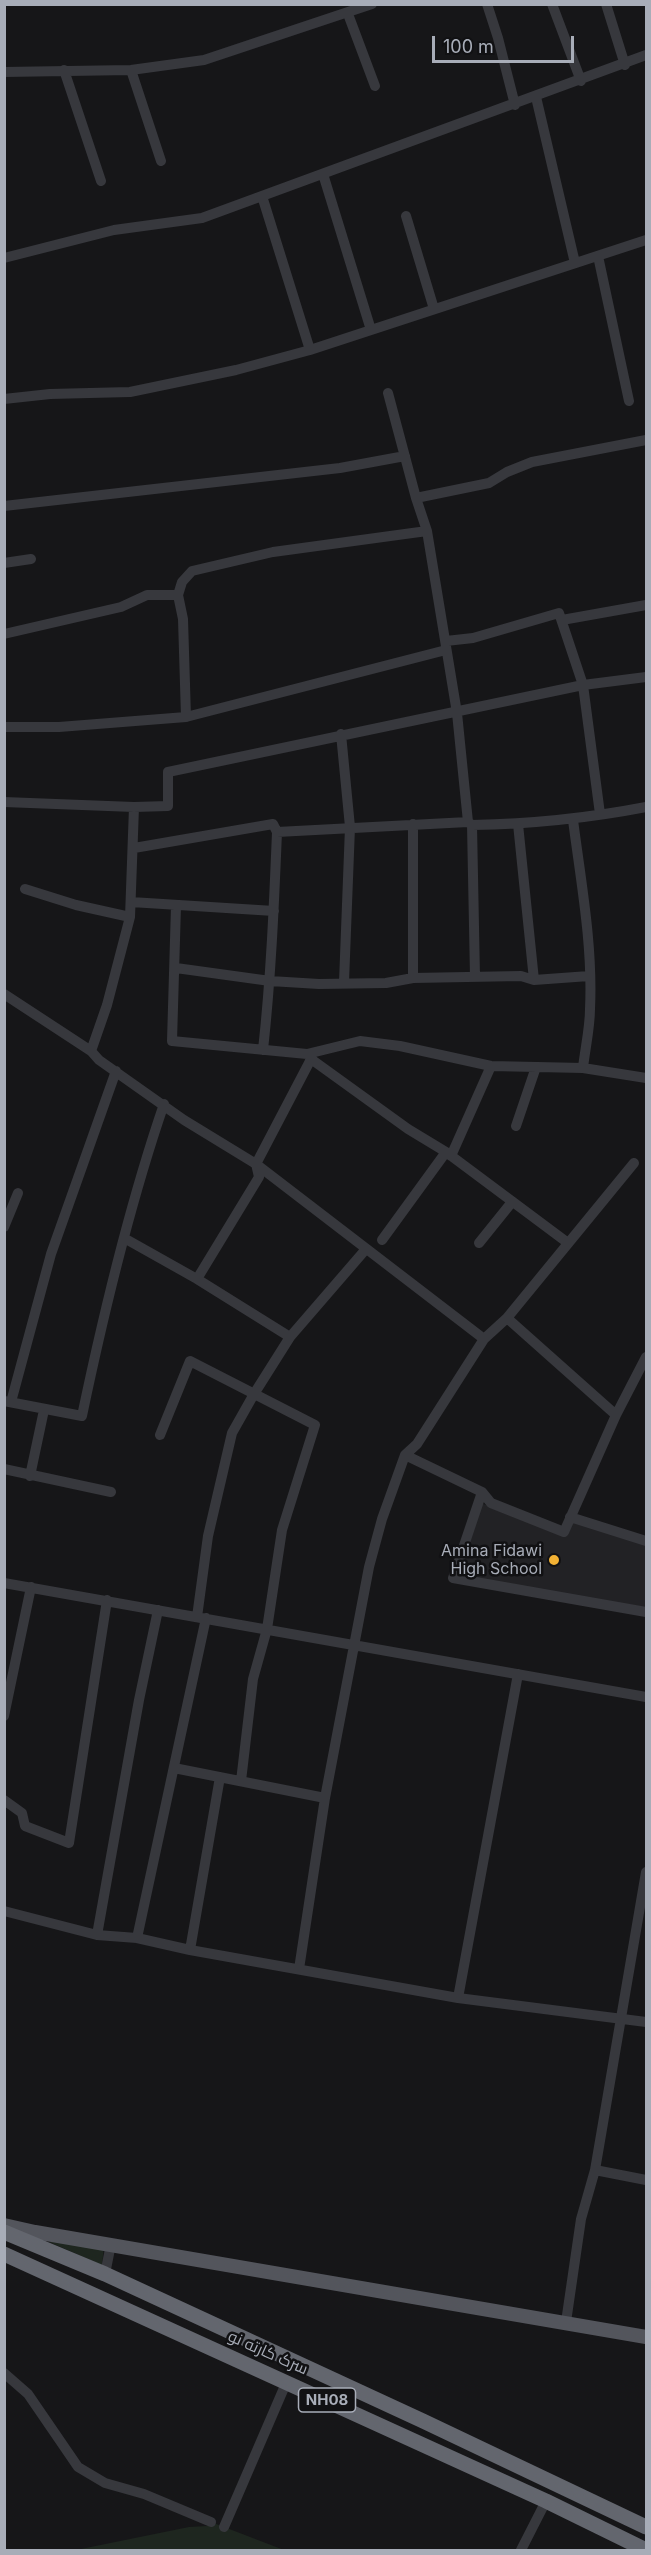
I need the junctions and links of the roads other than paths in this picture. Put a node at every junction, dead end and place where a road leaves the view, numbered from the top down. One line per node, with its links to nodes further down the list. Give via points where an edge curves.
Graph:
1 (487, 4): 14 (street)
2 (552, 4): 11 (street)
3 (606, 4): 7 (street)
4 (370, 5): 5 (street)
5 (348, 14): 9 (street, via 204,60); 12 (street)
6 (646, 55): 7 (street)
7 (624, 65): 11 (street)
8 (64, 70): 9 (street); 10 (street); 17 (street)
9 (131, 70): 15 (street)
10 (4, 72)
11 (580, 81): 13 (street)
12 (375, 86)
13 (536, 97): 14 (street); 23 (street)
14 (515, 105): 16 (street)
15 (161, 161)
16 (323, 174): 18 (street); 25 (street)
17 (100, 180)
18 (262, 196): 22 (street, via 202,218 114,230); 26 (street)
19 (405, 216): 24 (street)
20 (646, 240): 21 (street)
21 (598, 256): 23 (street); 29 (street)
22 (4, 258)
23 (574, 263): 24 (street)
24 (434, 309): 25 (street)
25 (371, 330): 26 (street)
26 (310, 350): 28 (street, via 130,392)
27 (388, 393): 31 (street)
28 (4, 399)
29 (629, 400)
30 (646, 440): 32 (street, via 532,462 489,483)
31 (405, 456): 32 (street); 33 (street, via 340,468)
32 (416, 498): 34 (street)
33 (4, 506)
34 (427, 531): 37 (street, via 273,552 192,571 182,582); 41 (street)
35 (31, 559): 36 (street)
36 (4, 563)
37 (178, 595): 40 (street, via 147,595 121,607); 45 (street, via 183,620)
38 (646, 605): 39 (street)
39 (562, 620): 41 (street, via 559,613); 43 (street)
40 (4, 634)
41 (446, 646): 44 (street); 45 (street)
42 (646, 677): 43 (street)
43 (583, 685): 44 (street); 51 (street)
44 (457, 713): 47 (street); 53 (street)
45 (186, 717): 46 (street)
46 (4, 727)
47 (341, 734): 49 (street, via 168,772 168,806); 56 (street)
48 (4, 802): 49 (street)
49 (134, 807): 58 (street)
50 (646, 807): 51 (street)
51 (600, 814): 52 (street)
52 (573, 820): 55 (street); 65 (street)
53 (470, 823): 54 (street); 55 (street); 66 (street)
54 (413, 824): 56 (street); 67 (street)
55 (518, 824): 68 (street)
56 (350, 827): 57 (street); 70 (street)
57 (276, 832): 58 (street, via 273,824); 62 (street)
58 (134, 848): 60 (street)
59 (25, 889): 63 (street)
60 (131, 902): 61 (street); 63 (street)
61 (176, 906): 62 (street); 64 (street)
62 (274, 911): 69 (street)
63 (130, 917): 73 (street)
64 (176, 968): 69 (street); 72 (street, via 172,1041)
65 (589, 976): 68 (street); 77 (street, via 590,1009)
66 (476, 977): 67 (street); 68 (street, via 521,976)
67 (413, 978): 70 (street, via 386,983)
68 (534, 980)
69 (270, 981): 70 (street); 72 (street)
70 (344, 982)
71 (4, 994): 73 (street)
72 (263, 1050): 74 (street)
73 (91, 1051): 78 (street)
74 (309, 1056): 75 (street, via 360,1041); 82 (street); 84 (street)
75 (491, 1066): 76 (street); 82 (street)
76 (536, 1067): 77 (street); 81 (street)
77 (583, 1068): 79 (street)
78 (116, 1071): 80 (street); 99 (street, via 51,1254)
79 (646, 1078)
80 (164, 1104): 84 (street); 88 (street)
81 (516, 1126)
82 (448, 1154): 86 (street); 89 (street)
83 (634, 1163): 91 (street)
84 (256, 1164): 92 (street); 93 (street, via 259,1177)
85 (18, 1193): 87 (street)
86 (512, 1202): 90 (street); 91 (street)
87 (4, 1227)
88 (124, 1238): 93 (street); 100 (street, via 82,1416)
89 (382, 1240)
90 (479, 1243)
91 (568, 1243): 94 (street)
92 (366, 1249): 95 (street); 96 (street)
93 (197, 1279): 95 (street)
94 (507, 1318): 96 (street); 101 (street)
95 (290, 1337): 98 (street)
96 (484, 1339): 103 (street, via 417,1444)
97 (646, 1357): 101 (street)
98 (254, 1394): 102 (street, via 190,1361); 115 (street, via 232,1433 221,1475 208,1536); 116 (street, via 315,1425 282,1530)
99 (8, 1401): 100 (street)
100 (44, 1410): 105 (street)
101 (616, 1415): 108 (street)
102 (160, 1435)
103 (405, 1455): 107 (street); 117 (street, via 369,1567)
104 (4, 1469): 105 (street)
105 (30, 1476): 106 (street)
106 (111, 1492)
107 (482, 1492): 108 (street, via 491,1503 564,1532); 114 (street, via 453,1578)
108 (570, 1517): 109 (street)
109 (646, 1541)
110 (4, 1583): 111 (street)
111 (31, 1587): 112 (street); 120 (street)
112 (107, 1600): 113 (street); 125 (street, via 69,1843 25,1826 22,1813)
113 (158, 1610): 115 (street); 128 (street)
114 (646, 1612)
115 (201, 1618): 116 (street); 121 (street)
116 (267, 1629): 117 (street); 123 (street, via 253,1679)
117 (355, 1644): 118 (street); 124 (street)
118 (518, 1674): 119 (street); 132 (street)
119 (646, 1697)
120 (4, 1716)
121 (174, 1768): 122 (street); 129 (street)
122 (220, 1776): 123 (street); 130 (street)
123 (242, 1781): 124 (street)
124 (325, 1798): 131 (street)
125 (4, 1800)
126 (646, 1872): 133 (street)
127 (4, 1911): 128 (street)
128 (97, 1935): 129 (street)
129 (137, 1938): 130 (street)
130 (190, 1950): 131 (street)
131 (299, 1969): 132 (street)
132 (458, 1998): 133 (street)
133 (620, 2020): 134 (street); 135 (street)
134 (646, 2022)
135 (595, 2170): 136 (street); 144 (street, via 581,2219)
136 (646, 2180)
137 (4, 2225): 139 (main road)
138 (4, 2232): 140 (highway, سرک کارته نو / NH08)
139 (111, 2244): 143 (street); 144 (main road)
140 (39, 2247): 142 (highway); 143 (highway, سرک کارته نو / NH08)
141 (4, 2254): 142 (highway, سرک کارته نو / NH08)
142 (35, 2268): 147 (highway, سرک کارته نو / NH08)
143 (105, 2274): 151 (highway, سرک کارته نو / NH08)
144 (566, 2322): 145 (main road)
145 (646, 2337)
146 (4, 2373): 149 (street, via 28,2394 78,2467 105,2483 144,2494)
147 (287, 2381): 148 (highway, سرک کارته نو / NH08); 150 (street)
148 (546, 2501): 152 (street); 153 (highway, سرک کارته نو / NH08)
149 (211, 2522)
150 (224, 2527)
151 (646, 2527)
152 (521, 2550)
153 (646, 2550)

